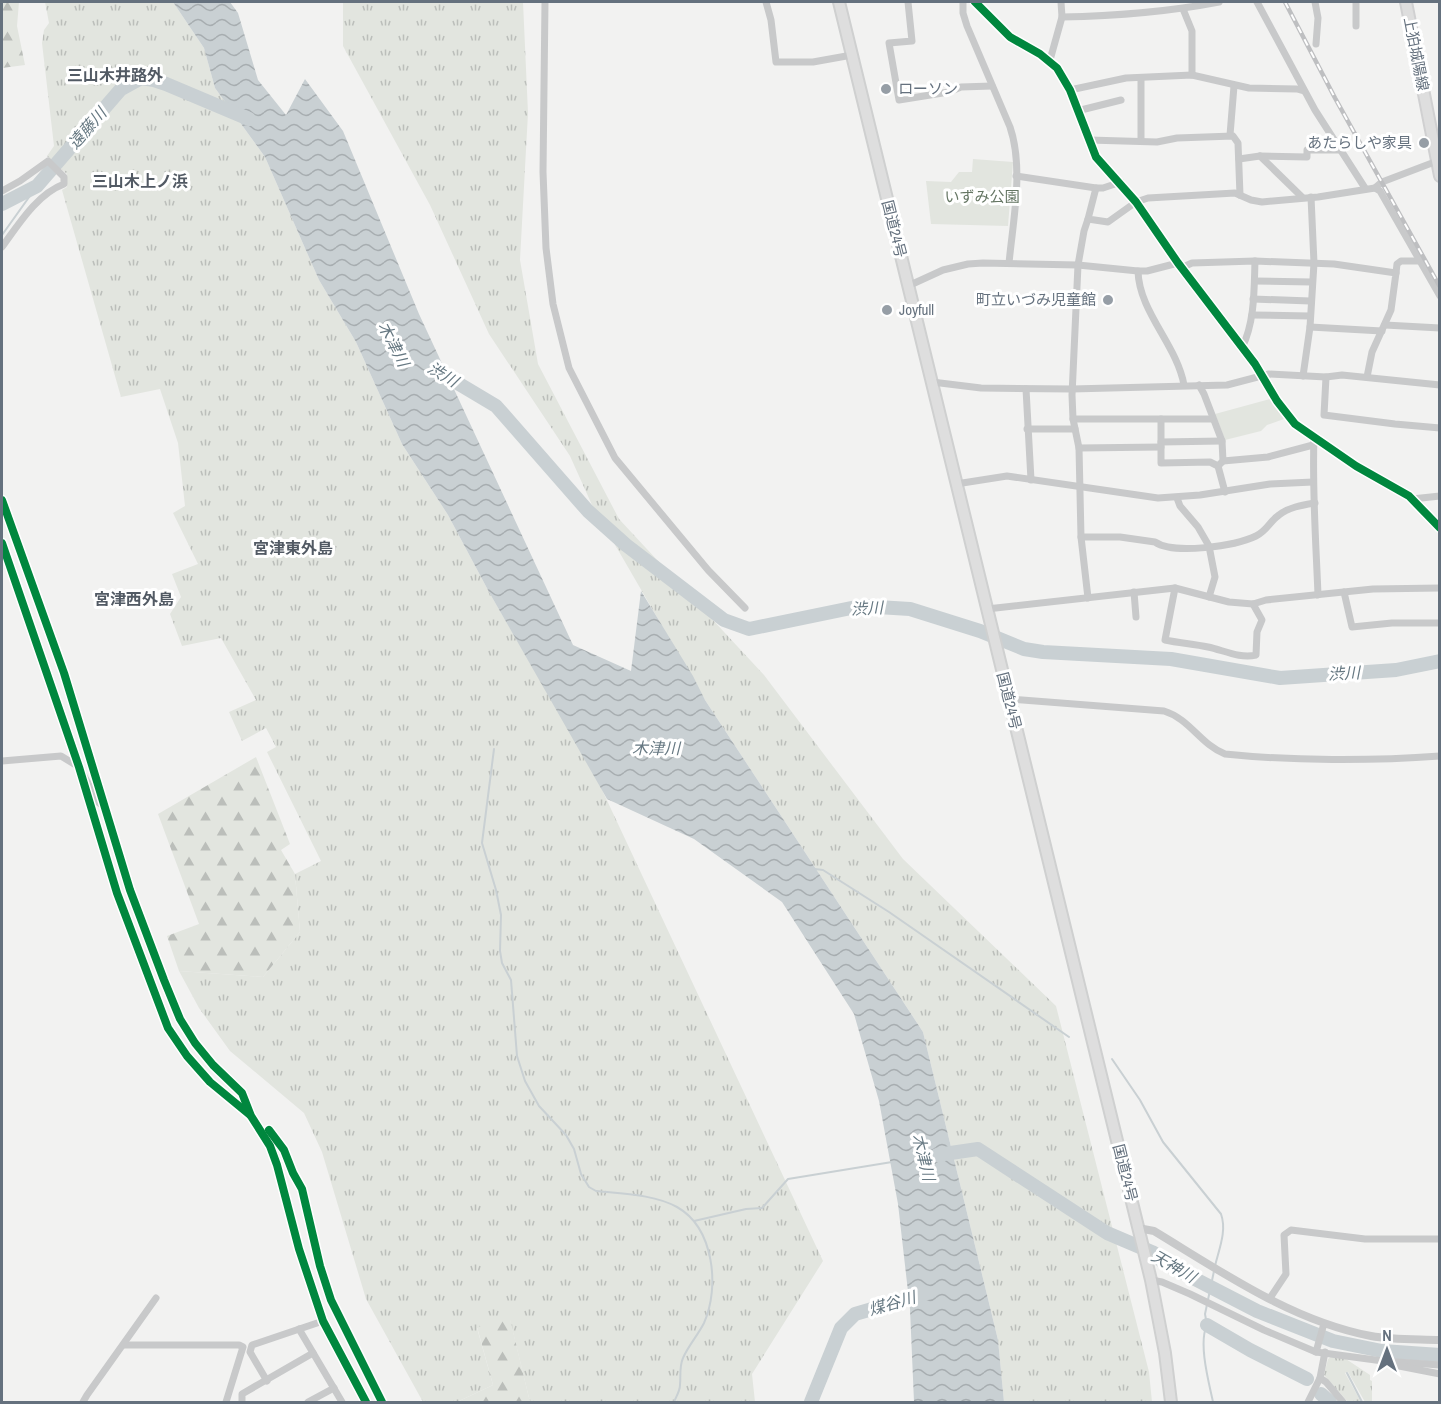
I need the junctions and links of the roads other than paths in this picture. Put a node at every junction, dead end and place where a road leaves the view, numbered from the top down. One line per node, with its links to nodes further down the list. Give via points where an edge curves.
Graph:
1 (545, 2): 113 (street, via 546,248 553,304 568,368 615,458 708,570)
2 (766, 2): 19 (street, via 776,62 813,62)
3 (838, 2): 19 (main road, 国道24号)
4 (908, 2): 23 (street, via 912,41 889,43 899,100 961,87)
5 (963, 2): 23 (street, via 967,26)
6 (975, 2): 20 (street, via 1011,37)
7 (1061, 2): 16 (street)
8 (1168, 2): 15 (street)
9 (1219, 2): 14 (street)
10 (1257, 2): 26 (street)
11 (1315, 2): 18 (street)
12 (1356, 2): 17 (street)
13 (1406, 2): 35 (main road, 上狛城陽線)
14 (1183, 9): 15 (street); 21 (street, via 1192,31)
15 (1170, 10): 16 (street)
16 (1062, 17): 20 (street)
17 (1356, 26)
18 (1316, 44)
19 (852, 55): 59 (main road, 国道24号)
20 (1050, 60): 25 (street)
21 (1192, 75): 22 (street); 24 (street)
22 (1141, 78): 25 (street); 31 (street)
23 (992, 86): 36 (street, via 1013,135)
24 (1234, 86): 26 (street); 29 (street)
25 (1070, 90): 28 (street)
26 (1304, 91): 32 (street)
27 (1121, 100): 28 (street)
28 (1077, 111): 30 (street)
29 (1230, 135): 31 (street); 34 (street, via 1238,140)
30 (1089, 140): 31 (street); 38 (street, via 1096,157)
31 (1141, 141)
32 (1342, 150): 33 (street, via 1307,150 1307,157); 40 (street)
33 (1260, 156): 34 (street); 44 (street)
34 (1239, 159): 43 (street)
35 (1438, 160): 37 (main road, 上狛城陽線); 41 (street)
36 (1016, 176): 39 (street); 51 (street)
37 (1440, 176)
38 (1121, 182): 39 (street); 46 (street)
39 (1096, 188): 47 (street)
40 (1365, 188): 41 (street); 45 (street)
41 (1375, 188): 50 (street)
42 (2, 191): 48 (street, via 48,161 64,177 64,184 41,200)
43 (1240, 195): 44 (street, via 1262,202); 46 (street, via 1174,195)
44 (1302, 197): 45 (street)
45 (1311, 197): 52 (street)
46 (1136, 202): 47 (street, via 1108,222); 54 (street)
47 (1088, 219): 53 (street)
48 (2, 247)
49 (1256, 261): 52 (street); 54 (street); 57 (street)
50 (1420, 261): 56 (street, via 1401,261); 60 (street)
51 (1009, 263): 53 (street); 59 (street, via 968,264)
52 (1314, 263): 56 (street); 58 (street)
53 (1078, 264): 55 (street); 78 (street)
54 (1180, 265): 55 (street); 68 (street)
55 (1138, 271): 74 (street, via 1147,305 1168,343)
56 (1396, 273): 66 (street)
57 (1255, 281): 58 (street); 61 (street)
58 (1311, 282): 62 (street)
59 (908, 286): 73 (main road, 国道24号)
60 (1440, 296)
61 (1253, 299): 62 (street); 63 (street)
62 (1310, 301): 64 (street)
63 (1252, 315): 64 (street); 68 (street)
64 (1310, 316): 65 (street)
65 (1310, 327): 66 (street); 70 (street)
66 (1384, 328): 67 (street); 72 (street, via 1372,352)
67 (1440, 328)
68 (1242, 348): 69 (street)
69 (1262, 376): 70 (street); 75 (street, via 1227,385); 85 (street, via 1295,424)
70 (1303, 376): 71 (street)
71 (1326, 377): 72 (street); 82 (street, via 1324,415)
72 (1367, 377): 76 (street)
73 (932, 382): 77 (street); 93 (main road, 国道24号)
74 (1184, 385): 75 (street); 78 (street)
75 (1198, 385): 81 (street)
76 (1440, 385)
77 (1026, 389): 78 (street); 83 (street)
78 (1072, 389): 79 (street)
79 (1073, 419): 80 (street); 84 (street)
80 (1161, 419): 81 (street); 87 (street)
81 (1212, 419): 86 (street)
82 (1440, 428)
83 (1027, 429): 84 (street); 91 (street)
84 (1075, 429): 89 (street)
85 (1314, 436): 88 (street); 98 (street)
86 (1222, 441): 87 (street); 90 (street)
87 (1161, 444): 89 (street); 90 (street, via 1161,463)
88 (1313, 445): 90 (street, via 1268,457); 92 (street)
89 (1079, 448): 94 (street)
90 (1221, 463): 95 (street)
91 (1031, 480): 93 (street, via 1007,476); 94 (street)
92 (1313, 482): 95 (street); 100 (street)
93 (956, 484): 114 (main road, 国道24号)
94 (1081, 487): 97 (street); 103 (street)
95 (1225, 492): 97 (street)
96 (1440, 496): 98 (street)
97 (1177, 498): 104 (street)
98 (1412, 499): 102 (street)
99 (2, 500): 101 (street)
100 (1315, 503): 104 (street, via 1279,515 1254,537); 109 (street)
101 (5, 520): 120 (street, via 64,673)
102 (1440, 528)
103 (1081, 537): 104 (street, via 1120,537 1179,548); 111 (street)
104 (1209, 546): 110 (street, via 1215,577)
105 (1175, 588): 107 (street); 110 (street); 112 (street, via 1165,640 1256,655 1262,620)
106 (1440, 588): 108 (street)
107 (1134, 592): 111 (street); 115 (street)
108 (1344, 592): 109 (street); 116 (street, via 1352,627)
109 (1317, 595): 112 (street)
110 (1209, 597): 112 (street)
111 (1088, 598): 114 (street)
112 (1253, 604)
113 (745, 608)
114 (987, 609): 117 (main road, 国道24号)
115 (1136, 617)
116 (1440, 623)
117 (1010, 699): 118 (street, via 1164,711 1183,720 1206,743 1225,754 1408,759); 121 (main road, 国道24号)
118 (1440, 756)
119 (2, 761): 120 (street, via 61,756 80,767 99,803)
120 (106, 808): 126 (street, via 130,890 180,1019 201,1050 242,1093 270,1146)
121 (1138, 1228): 123 (main road, 国道24号); 125 (street, via 1154,1231)
122 (1440, 1239): 125 (street, via 1356,1238 1291,1230 1284,1236 1286,1274)
123 (1151, 1280): 133 (street); 148 (main road, 国道24号)
124 (156, 1298): 130 (street)
125 (1269, 1298): 127 (street)
126 (323, 1321): 128 (street); 147 (street)
127 (1323, 1325): 129 (street, via 1372,1336); 133 (street)
128 (299, 1329): 131 (street); 135 (street)
129 (1440, 1340)
130 (124, 1345): 132 (street); 142 (street)
131 (252, 1345): 132 (street); 140 (street, via 250,1353)
132 (243, 1347): 143 (street)
133 (1316, 1350): 134 (street)
134 (1325, 1352): 136 (street); 139 (street)
135 (314, 1353): 140 (street); 141 (street)
136 (1383, 1361): 137 (street); 138 (street)
137 (1440, 1365)
138 (1440, 1374)
139 (1320, 1378): 149 (street); 150 (street)
140 (267, 1381): 144 (street, via 242,1394)
141 (334, 1388): 145 (street); 146 (street)
142 (83, 1402)
143 (226, 1402)
144 (242, 1402)
145 (308, 1402)
146 (342, 1402)
147 (366, 1402)
148 (1171, 1402)
149 (1308, 1402)
150 (1343, 1402)

